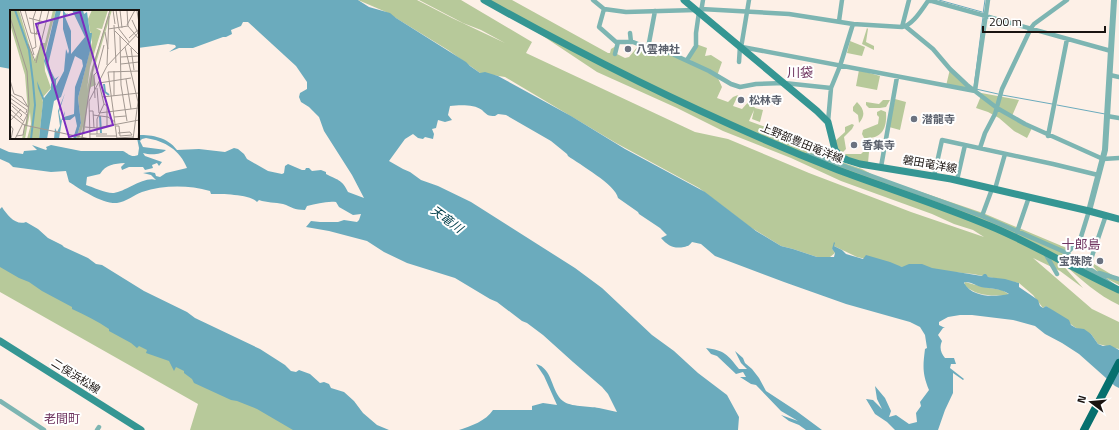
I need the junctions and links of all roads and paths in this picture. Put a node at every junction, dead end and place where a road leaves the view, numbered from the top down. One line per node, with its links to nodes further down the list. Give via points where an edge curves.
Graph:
1 (484, 0): 47 (main road, 上野部豊田竜洋線, via 651,88)
2 (593, 0): 11 (street)
3 (684, 0): 14 (main road)
4 (703, 0): 14 (street)
5 (749, 0): 15 (street)
6 (842, 0): 17 (street)
7 (909, 0): 19 (street)
8 (988, 0): 16 (street)
9 (1067, 0): 20 (street)
10 (1114, 0): 27 (street)
11 (599, 1): 12 (street)
12 (604, 9): 13 (street, via 626,12); 23 (street, via 599,27)
13 (655, 11): 14 (street); 26 (street)
14 (699, 11): 15 (street); 25 (main road); 29 (street, via 696,46)
15 (747, 12): 17 (street, via 789,14); 25 (street)
16 (986, 15): 19 (street, via 928,1); 20 (street); 37 (street)
17 (838, 21): 18 (street)
18 (853, 24): 19 (street); 31 (street)
19 (904, 27): 37 (street, via 933,49 950,69)
20 (1031, 28): 22 (street); 38 (street, via 1002,89)
21 (630, 33): 24 (street)
22 (1067, 39): 27 (street); 42 (street)
23 (618, 42): 24 (street); 28 (street)
24 (631, 42): 26 (street)
25 (741, 47): 30 (street); 31 (street); 35 (main road)
26 (648, 48): 29 (street)
27 (1111, 51): 32 (street)
28 (615, 54)
29 (687, 60): 35 (street, via 740,87)
30 (739, 62)
31 (840, 66): 33 (street); 36 (street)
32 (1110, 75): 34 (street); 39 (street)
33 (897, 77): 37 (street); 52 (street)
34 (1119, 77)
35 (784, 84): 36 (street); 41 (main road)
36 (832, 88): 41 (street)
37 (975, 91): 38 (street)
38 (997, 108): 42 (street); 45 (street)
39 (1107, 116): 40 (street); 49 (street)
40 (1119, 118)
41 (828, 122): 51 (main road, 磐田竜洋線, via 832,144 838,154 846,160)
42 (1048, 136): 49 (street)
43 (966, 145): 45 (street); 54 (street, via 942,140); 55 (street)
44 (800, 146): 50 (street)
45 (980, 148): 46 (street)
46 (1005, 154): 53 (street); 56 (street)
47 (802, 155): 50 (street); 63 (main road, 上野部豊田竜洋線, via 969,217)
48 (1119, 158): 49 (street)
49 (1103, 159): 53 (street)
50 (833, 162): 51 (street, via 859,166); 60 (street)
51 (860, 164): 52 (main road, 磐田竜洋線)
52 (881, 167): 54 (main road, 磐田竜洋線)
53 (1098, 175): 58 (street)
54 (934, 176): 55 (main road, 磐田竜洋線)
55 (957, 180): 56 (main road, 磐田竜洋線)
56 (994, 189): 57 (main road, 磐田竜洋線); 60 (street)
57 (1029, 197): 58 (main road, 磐田竜洋線); 62 (street)
58 (1089, 211): 59 (main road, 磐田竜洋線); 64 (street, via 1080,240)
59 (1106, 215): 61 (main road, 磐田竜洋線); 65 (street)
60 (982, 216): 62 (street)
61 (1119, 219)
62 (1018, 232): 64 (street)
63 (1044, 251): 67 (street); 69 (main road, 上野部豊田竜洋線)
64 (1066, 253): 65 (street)
65 (1088, 268): 66 (street)
66 (1093, 271): 68 (street); 69 (street)
67 (1057, 274)
68 (1119, 279)
69 (1117, 289)
70 (0, 341): 74 (main road, 二俣浜松線)
71 (1119, 363): 75 (highway)
72 (0, 402): 73 (street)
73 (44, 430)
74 (141, 430)
75 (1084, 430)

